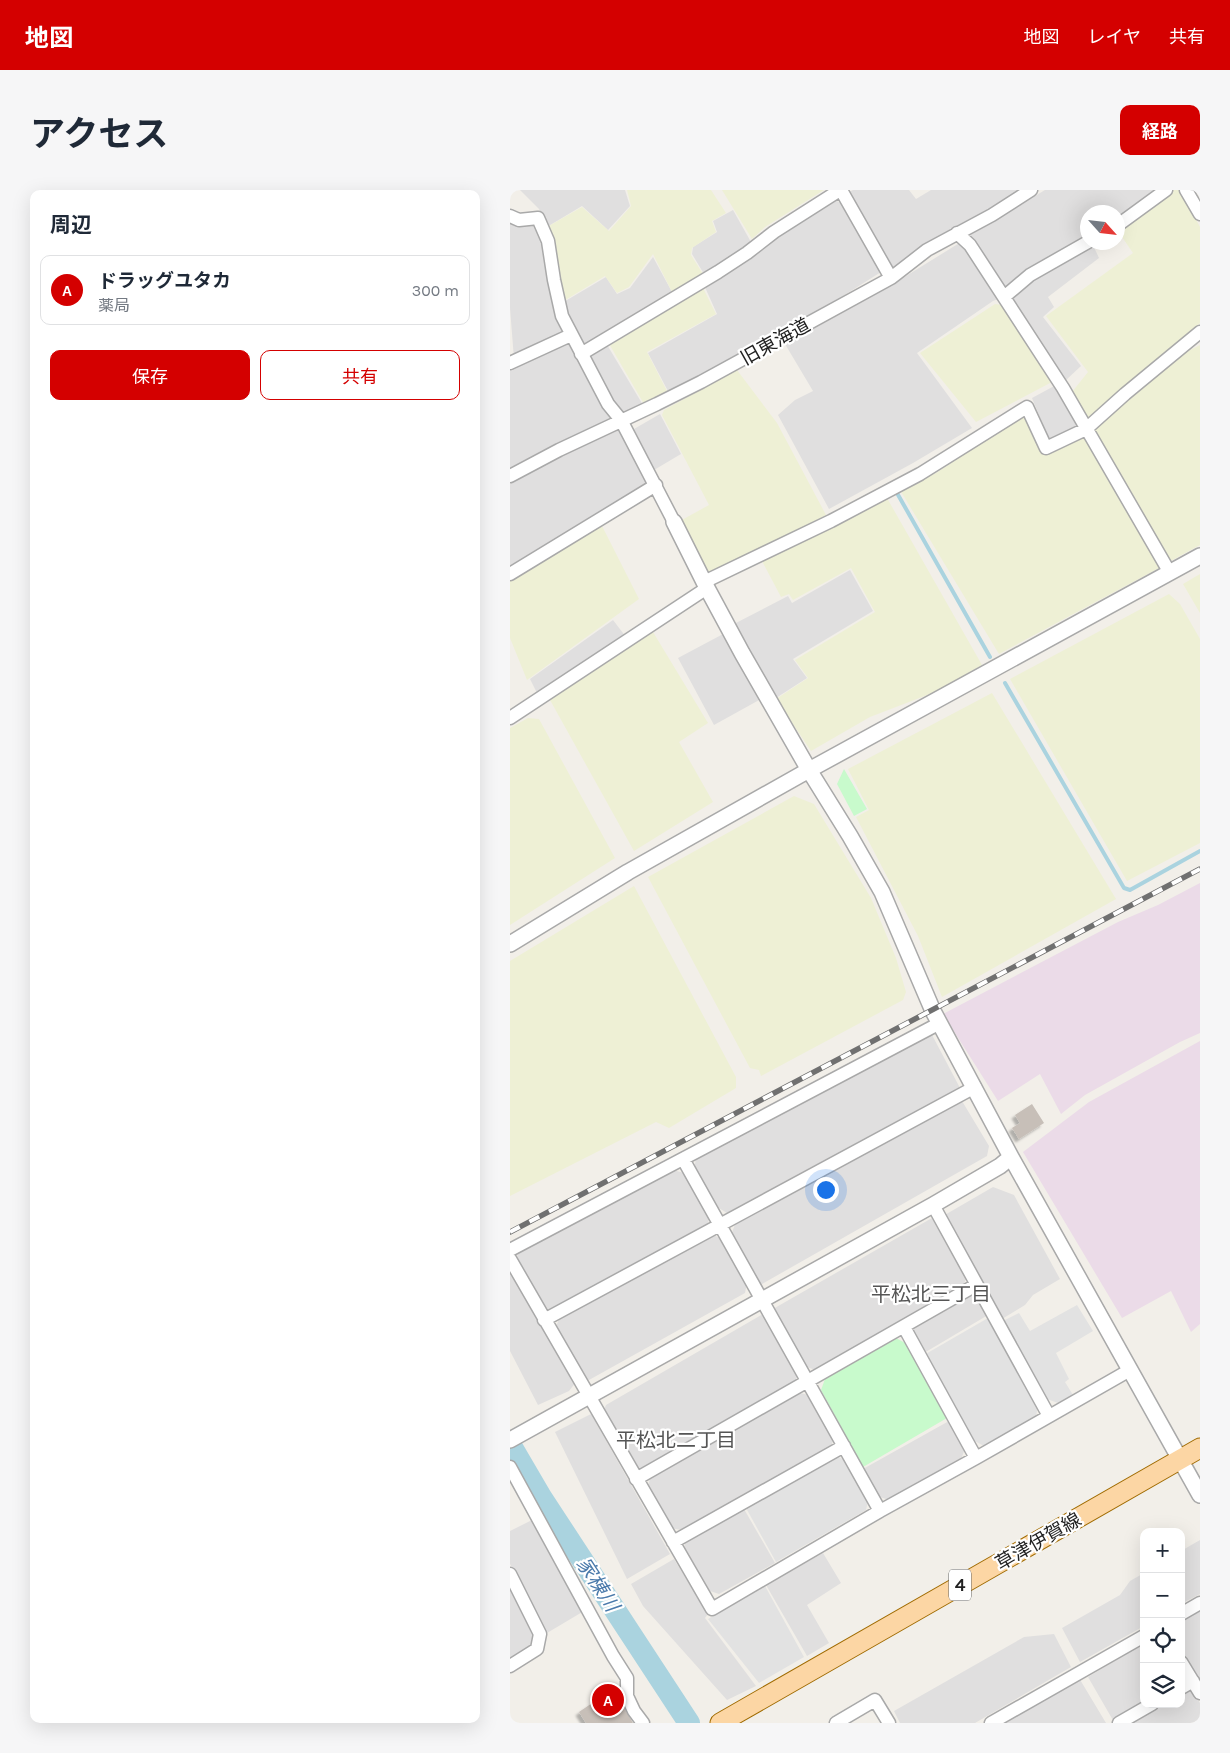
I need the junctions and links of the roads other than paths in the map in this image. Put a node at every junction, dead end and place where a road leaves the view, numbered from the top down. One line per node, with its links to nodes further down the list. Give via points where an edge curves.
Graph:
1 (840, 190): 10 (street); 14 (street, via 718,272)
2 (1031, 190): 8 (street, 旧東海道)
3 (1166, 190): 7 (street)
4 (1186, 190): 5 (street)
5 (1200, 214)
6 (510, 216): 13 (street, via 519,220 538,218 548,241 562,316)
7 (1125, 220)
8 (957, 233): 10 (street, 旧東海道, via 927,250); 11 (street, via 970,245)
9 (1080, 247): 11 (street, via 1030,276)
10 (891, 278): 16 (street, 旧東海道, via 701,382)
11 (1004, 297): 17 (street)
12 (1200, 332): 17 (street)
13 (571, 335): 14 (street); 15 (street)
14 (581, 354): 16 (street, via 608,404)
15 (510, 363)
16 (621, 420): 18 (street, 旧東海道); 19 (street)
17 (1086, 429): 22 (street); 24 (street, via 1046,448 1027,406 920,474)
18 (510, 476)
19 (656, 485): 20 (street); 23 (street)
20 (674, 522): 24 (street)
21 (1200, 556): 22 (street)
22 (1170, 573): 26 (street)
23 (510, 574)
24 (705, 585): 25 (street); 26 (street)
25 (510, 718)
26 (809, 770): 27 (street, via 628,872); 28 (street, via 882,892)
27 (510, 944)
28 (940, 1023): 29 (street); 31 (street)
29 (975, 1087): 30 (street); 33 (street)
30 (1011, 1157): 32 (street); 40 (street)
31 (683, 1159): 33 (street); 34 (street)
32 (932, 1205): 36 (street); 37 (street)
33 (720, 1226): 37 (street); 38 (street)
34 (510, 1250)
35 (510, 1259): 38 (street)
36 (976, 1285): 39 (street); 43 (street)
37 (762, 1299): 41 (street); 42 (street)
38 (544, 1320): 42 (street)
39 (904, 1327): 41 (street); 47 (street)
40 (1130, 1370): 43 (street); 48 (street)
41 (808, 1381): 45 (street); 50 (street)
42 (589, 1397): 44 (street); 50 (street)
43 (1049, 1416): 47 (street)
44 (510, 1440)
45 (844, 1446): 52 (street); 53 (street)
46 (1200, 1448): 48 (main road, 草津伊賀線 / 4)
47 (976, 1458): 52 (street)
48 (1179, 1460): 51 (street); 65 (main road, 草津伊賀線 / 4)
49 (510, 1467): 64 (street, via 627,1678 627,1696)
50 (636, 1479): 53 (street)
51 (1200, 1496)
52 (880, 1511): 53 (street, via 712,1609)
53 (673, 1542)
54 (510, 1574): 59 (street, via 540,1634 537,1649)
55 (1200, 1603): 56 (street)
56 (1185, 1612)
57 (1140, 1638): 68 (street)
58 (1182, 1663): 60 (street)
59 (510, 1666)
60 (1193, 1681): 61 (street); 62 (street)
61 (1185, 1686)
62 (1200, 1693)
63 (1145, 1708): 69 (street)
64 (642, 1723)
65 (721, 1723)
66 (836, 1723): 67 (street, via 875,1700)
67 (889, 1723)
68 (991, 1723)
69 (1119, 1723)

